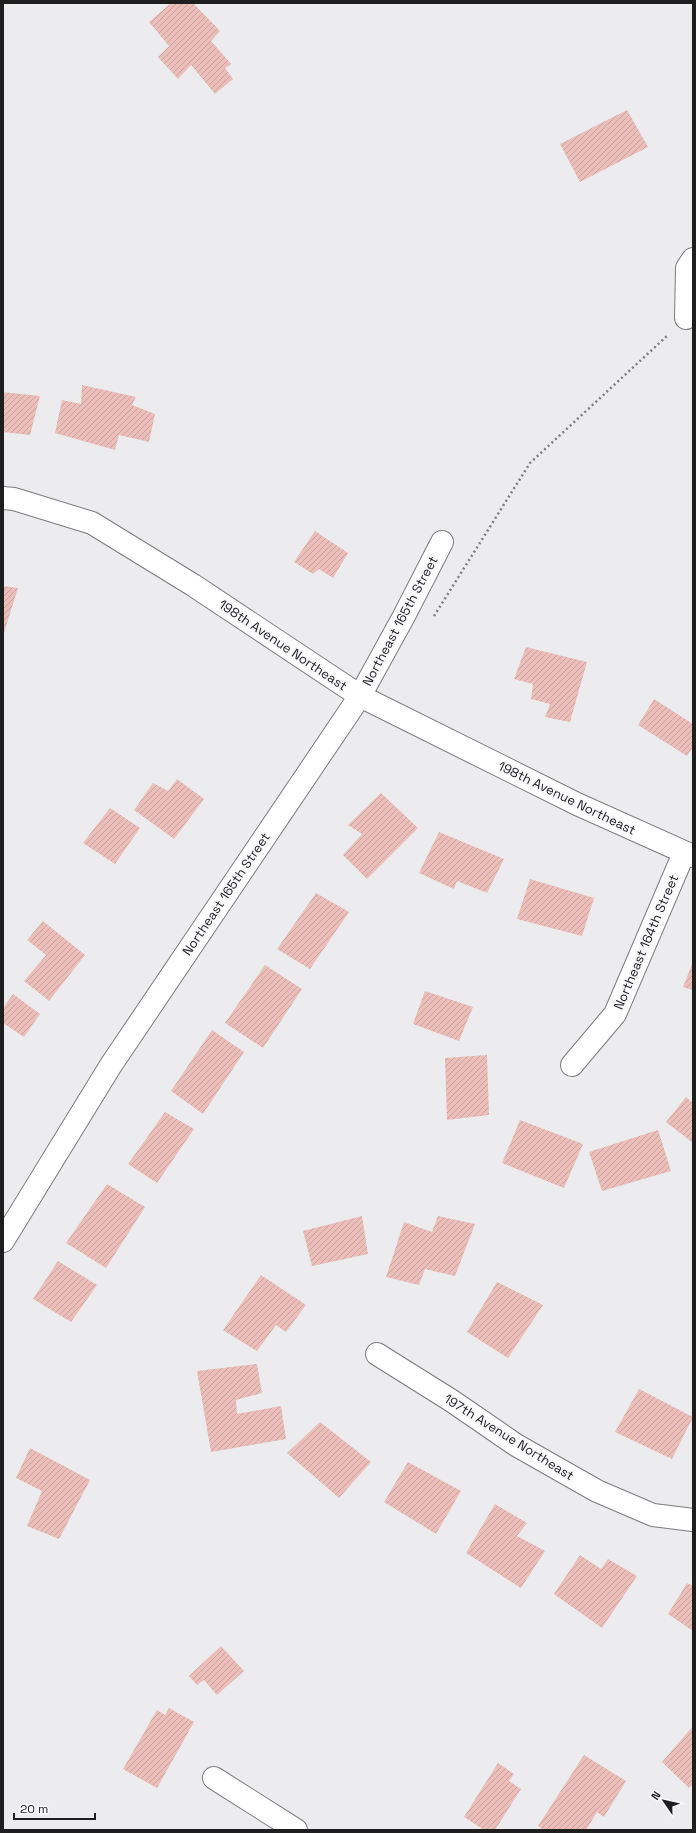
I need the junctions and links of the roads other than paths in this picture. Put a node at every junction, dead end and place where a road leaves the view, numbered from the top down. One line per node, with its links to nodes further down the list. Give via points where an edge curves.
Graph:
1 (693, 259): 2 (street, via 687,268)
2 (686, 318)
3 (3, 498): 5 (street, 198th Avenue Northeast, via 14,499 92,523 193,585)
4 (442, 542): 5 (street, Northeast 165th Street)
5 (360, 696): 6 (street, 198th Avenue Northeast, via 577,804); 8 (street, Northeast 165th Street, via 111,1065)
6 (688, 855): 7 (street, Northeast 164th Street, via 615,1014)
7 (572, 1065)
8 (3, 1241)
9 (377, 1354): 10 (street, 197th Avenue Northeast, via 516,1445 597,1491 653,1516)
10 (693, 1520)
11 (214, 1778): 12 (street)
12 (296, 1830)

